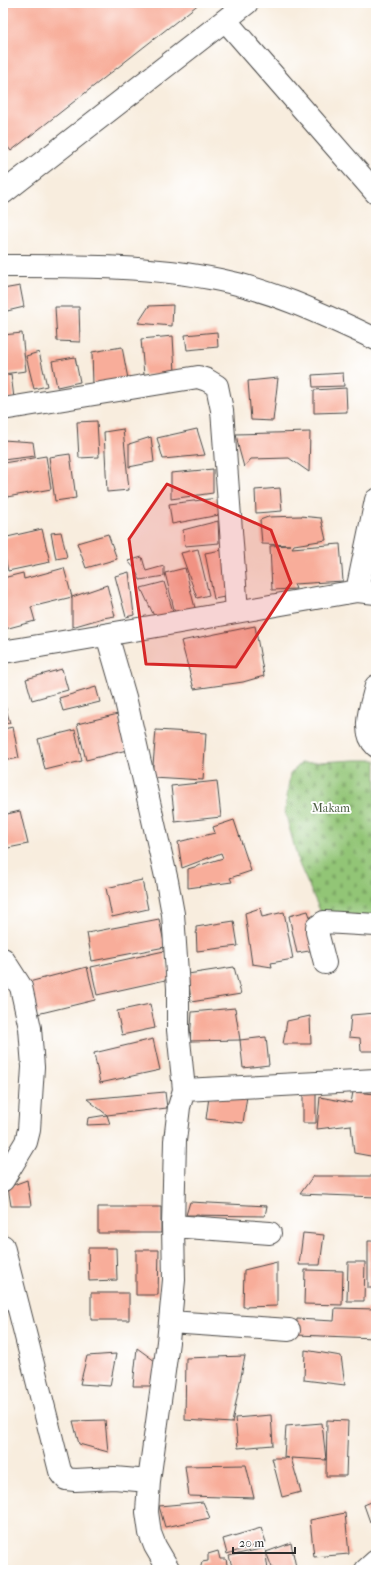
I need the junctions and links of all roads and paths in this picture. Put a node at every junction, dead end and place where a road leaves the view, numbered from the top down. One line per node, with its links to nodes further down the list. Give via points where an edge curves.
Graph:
1 (247, 3): 2 (street)
2 (226, 21): 3 (street); 4 (street)
3 (3, 193)
4 (376, 193)
5 (3, 266): 6 (street, via 77,266 141,270 220,280 296,304)
6 (376, 339)
7 (3, 409): 10 (street, via 198,377 216,386 222,410)
8 (376, 500): 9 (street)
9 (367, 592): 10 (street)
10 (237, 611): 11 (street)
11 (107, 635): 12 (street); 19 (street, via 125,697 173,914 178,1030)
12 (3, 652)
13 (376, 686): 14 (street, via 368,734)
14 (376, 746)
15 (376, 925): 17 (street, via 324,922 320,924 317,932)
16 (3, 959): 20 (street, via 21,987 30,1028 33,1067 26,1142)
17 (325, 963)
18 (376, 1080): 19 (street)
19 (184, 1090): 21 (street, via 175,1141)
20 (3, 1180)
21 (174, 1226): 22 (street); 24 (street, via 174,1280)
22 (270, 1233)
23 (3, 1246): 26 (street, via 60,1471 66,1478 75,1480 114,1478)
24 (170, 1322): 25 (street); 26 (street)
25 (289, 1330)
26 (149, 1481): 28 (street, via 147,1512 150,1532)
27 (376, 1561): 29 (street)
28 (169, 1570)
29 (366, 1570)

